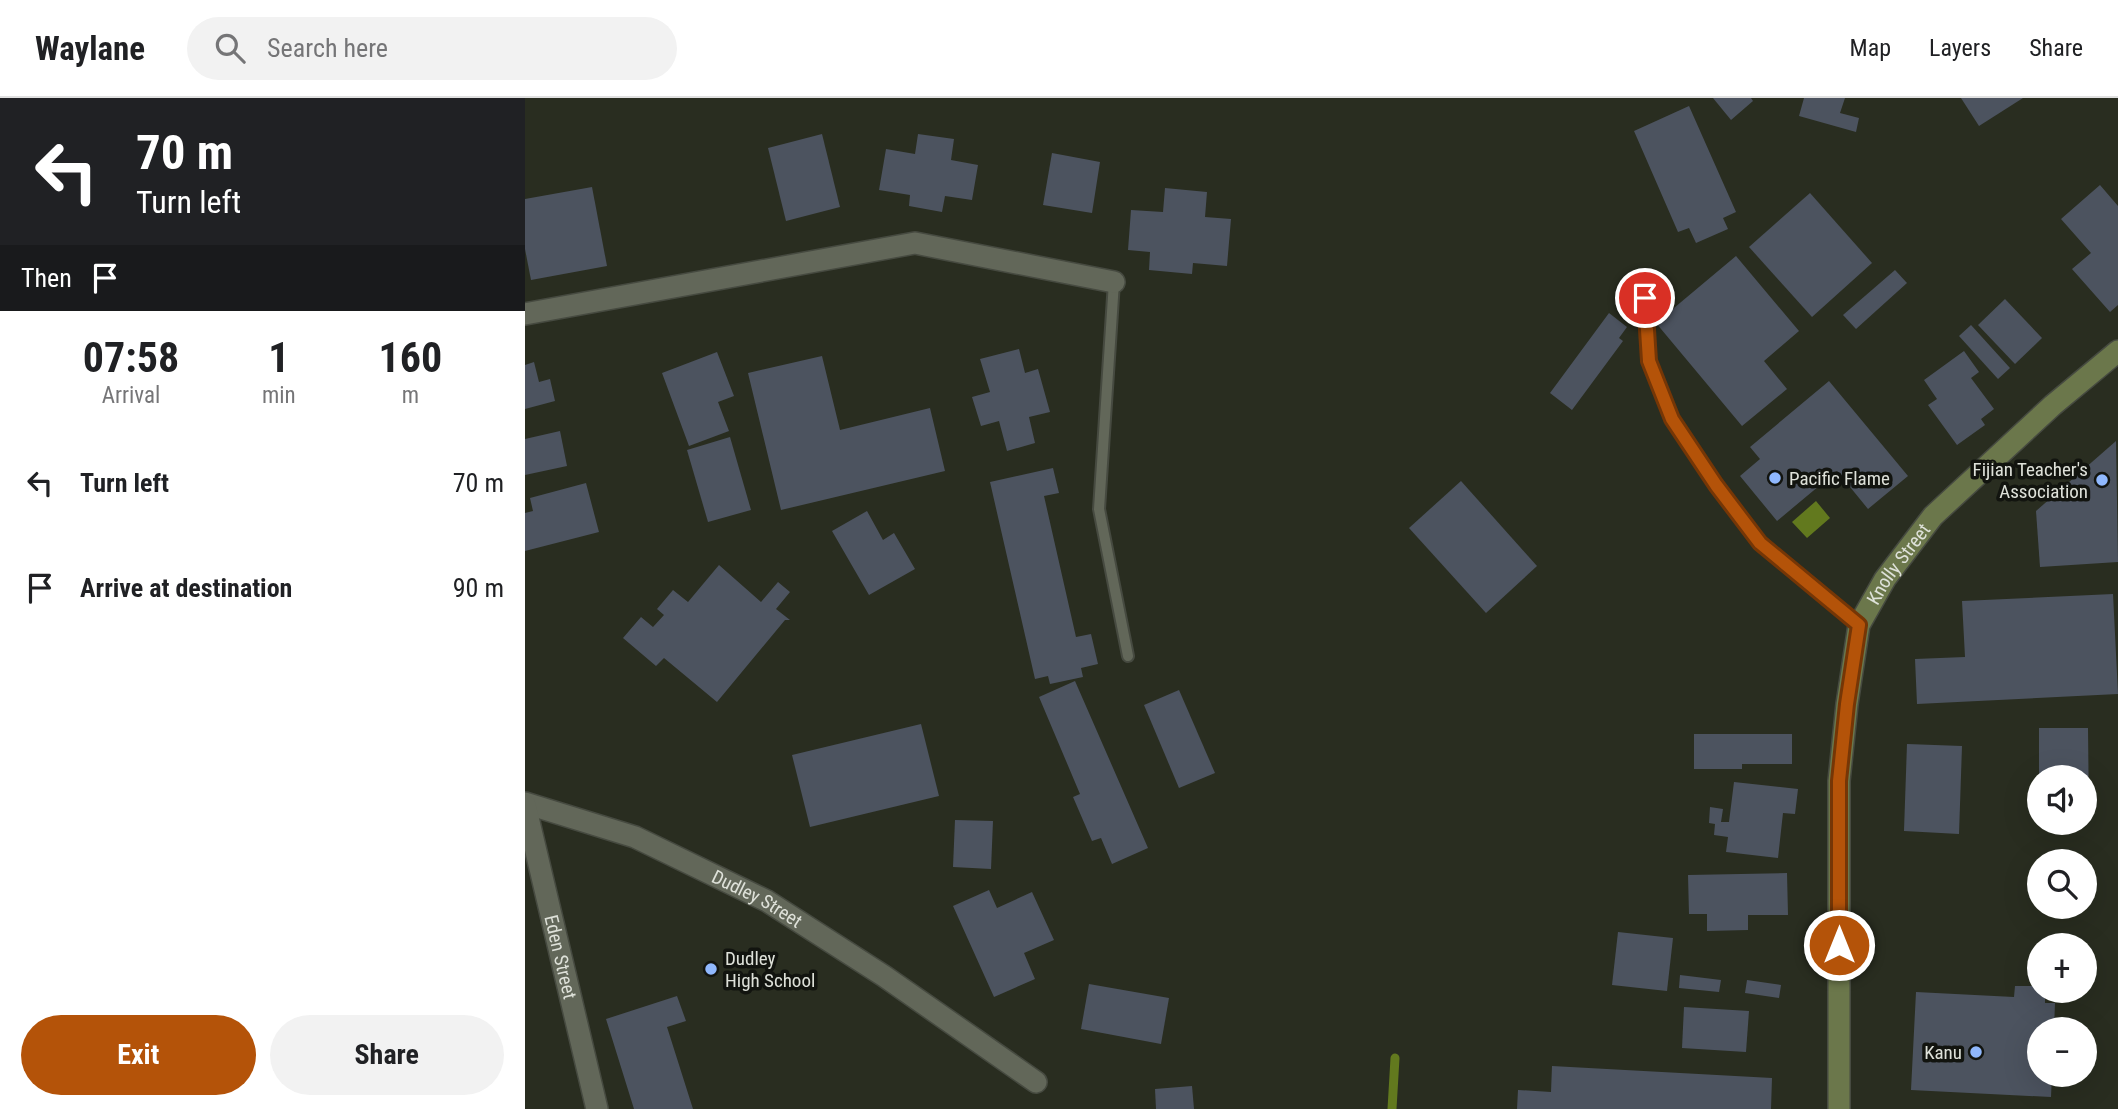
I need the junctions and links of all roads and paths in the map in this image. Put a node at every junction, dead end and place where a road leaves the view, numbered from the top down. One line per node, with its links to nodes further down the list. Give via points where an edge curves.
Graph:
1 (1114, 282): 3 (street, via 915,243); 6 (lane, via 1099,509)
2 (1645, 298): 5 (lane, via 1649,361 1672,419 1760,543)
3 (525, 314)
4 (2118, 351): 5 (main road, Knolly Street, via 1933,516 1885,579)
5 (1859, 625): 10 (main road, Knolly Street, via 1839,781)
6 (1128, 656)
7 (525, 804): 8 (street, Dudley Street, via 635,838 767,901); 9 (street, Eden Street)
8 (1036, 1082)
9 (597, 1109)
10 (1839, 1109)

